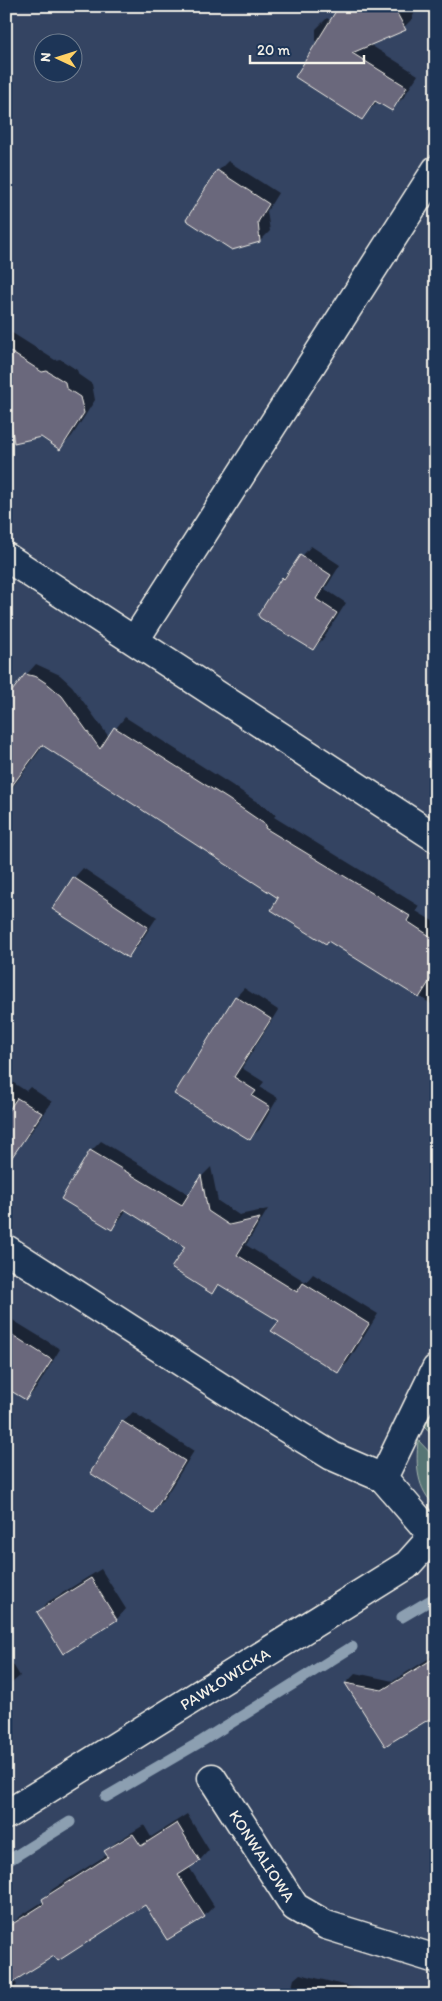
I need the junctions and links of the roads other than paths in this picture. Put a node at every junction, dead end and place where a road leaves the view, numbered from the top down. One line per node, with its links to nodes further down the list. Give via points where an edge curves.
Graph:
1 (436, 170): 3 (street)
2 (6, 557): 3 (street)
3 (135, 640): 4 (street)
4 (436, 838)
5 (6, 1249): 7 (street, via 323,1451)
6 (436, 1369): 7 (street)
7 (382, 1478): 8 (street)
8 (435, 1536): 10 (street, PAWŁOWICKA, via 407,1565)
9 (212, 1778): 11 (street, KONWALIOWA, via 295,1907 326,1925)
10 (6, 1815)
11 (436, 1959)

